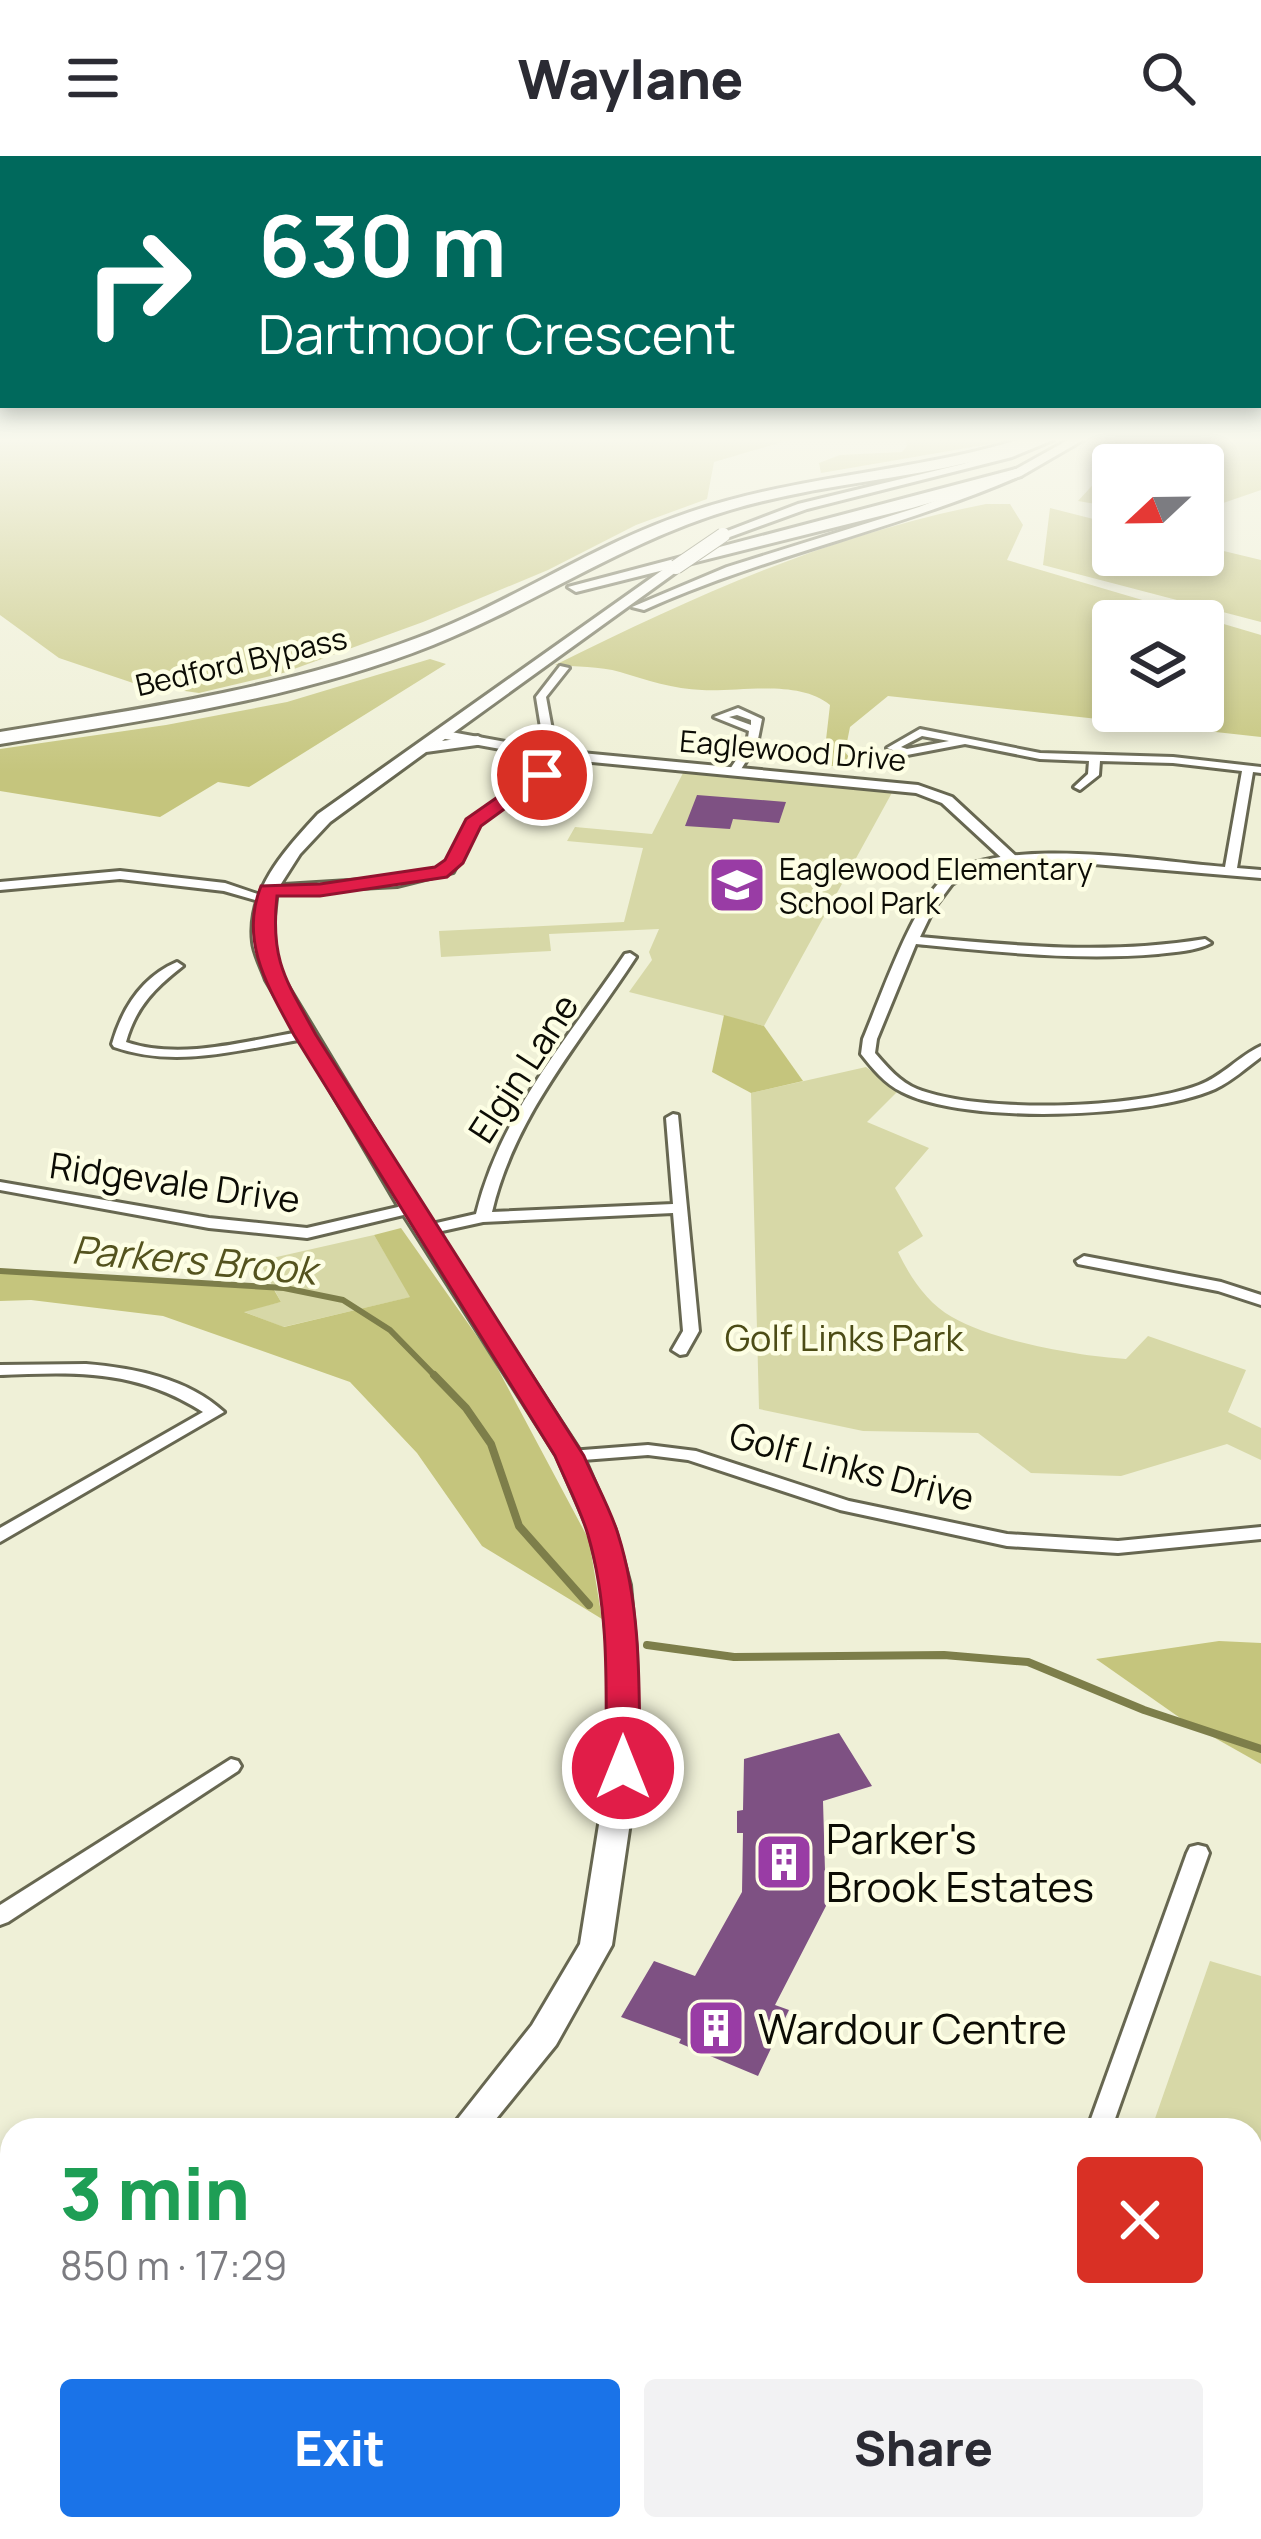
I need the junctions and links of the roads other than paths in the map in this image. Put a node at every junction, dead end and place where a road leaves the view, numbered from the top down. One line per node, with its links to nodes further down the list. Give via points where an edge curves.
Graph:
1 (619, 551): 10 (highway, Bedford Bypass, via 444,634 309,680)
2 (699, 551): 5 (main road, bridge)
3 (716, 551): 10 (highway, Bedford Bypass, via 536,600 318,685)
4 (789, 551): 5 (main road, via 707,577)
5 (578, 638): 7 (main road)
6 (564, 668): 14 (street, via 541,697)
7 (458, 722): 9 (main road); 11 (main road)
8 (752, 729): 17 (street)
9 (440, 734): 11 (street, Eaglewood Drive); 13 (main road)
10 (0, 741)
11 (478, 741): 13 (main road); 14 (street, Eaglewood Drive)
12 (961, 742): 12 (street, via 920,732 892,748 907,752); 15 (street)
13 (417, 750): 23 (main road, via 324,818)
14 (550, 754): 17 (street, Eaglewood Drive); 23 (street, via 542,775 473,823 449,869 398,882)
15 (1095, 757): 16 (street); 18 (street, via 1094,775)
16 (1255, 769): 20 (street)
17 (734, 772): 19 (street, Eaglewood Drive, via 918,789 947,800)
18 (1080, 787)
19 (1011, 859): 20 (street); 24 (street, via 947,881)
20 (1232, 870): 21 (street)
21 (1261, 874)
22 (0, 886): 23 (street, via 120,875)
23 (269, 890): 28 (main road, via 262,942)
24 (915, 940): 25 (street, via 1087,954); 29 (street, via 868,1054 914,1093 987,1108 1128,1103 1204,1089)
25 (1205, 943)
26 (630, 957): 33 (street, Elgin Lane, via 505,1141)
27 (177, 966): 28 (street, via 155,977 124,1022 119,1044 159,1054)
28 (305, 1035): 34 (main road)
29 (1261, 1050)
30 (673, 1118): 32 (street)
31 (0, 1186): 34 (street, Ridgevale Drive, via 307,1233)
32 (680, 1208): 33 (street, Ridgevale Drive); 37 (street, via 691,1331)
33 (483, 1217): 34 (street, Ridgevale Drive)
34 (418, 1219): 39 (main road)
35 (1084, 1261): 36 (street)
36 (1261, 1300)
37 (680, 1350)
38 (0, 1370): 41 (street, via 130,1370 186,1391 214,1412)
39 (569, 1456): 40 (street, Golf Links Drive, via 690,1455 846,1506 1007,1540 1118,1547); 45 (main road, via 616,1585 619,1815 596,1945 544,2035)
40 (1261, 1533)
41 (0, 1536)
42 (231, 1766): 44 (street)
43 (1198, 1853): 46 (street)
44 (0, 1916)
45 (476, 2118)
46 (1103, 2118)

